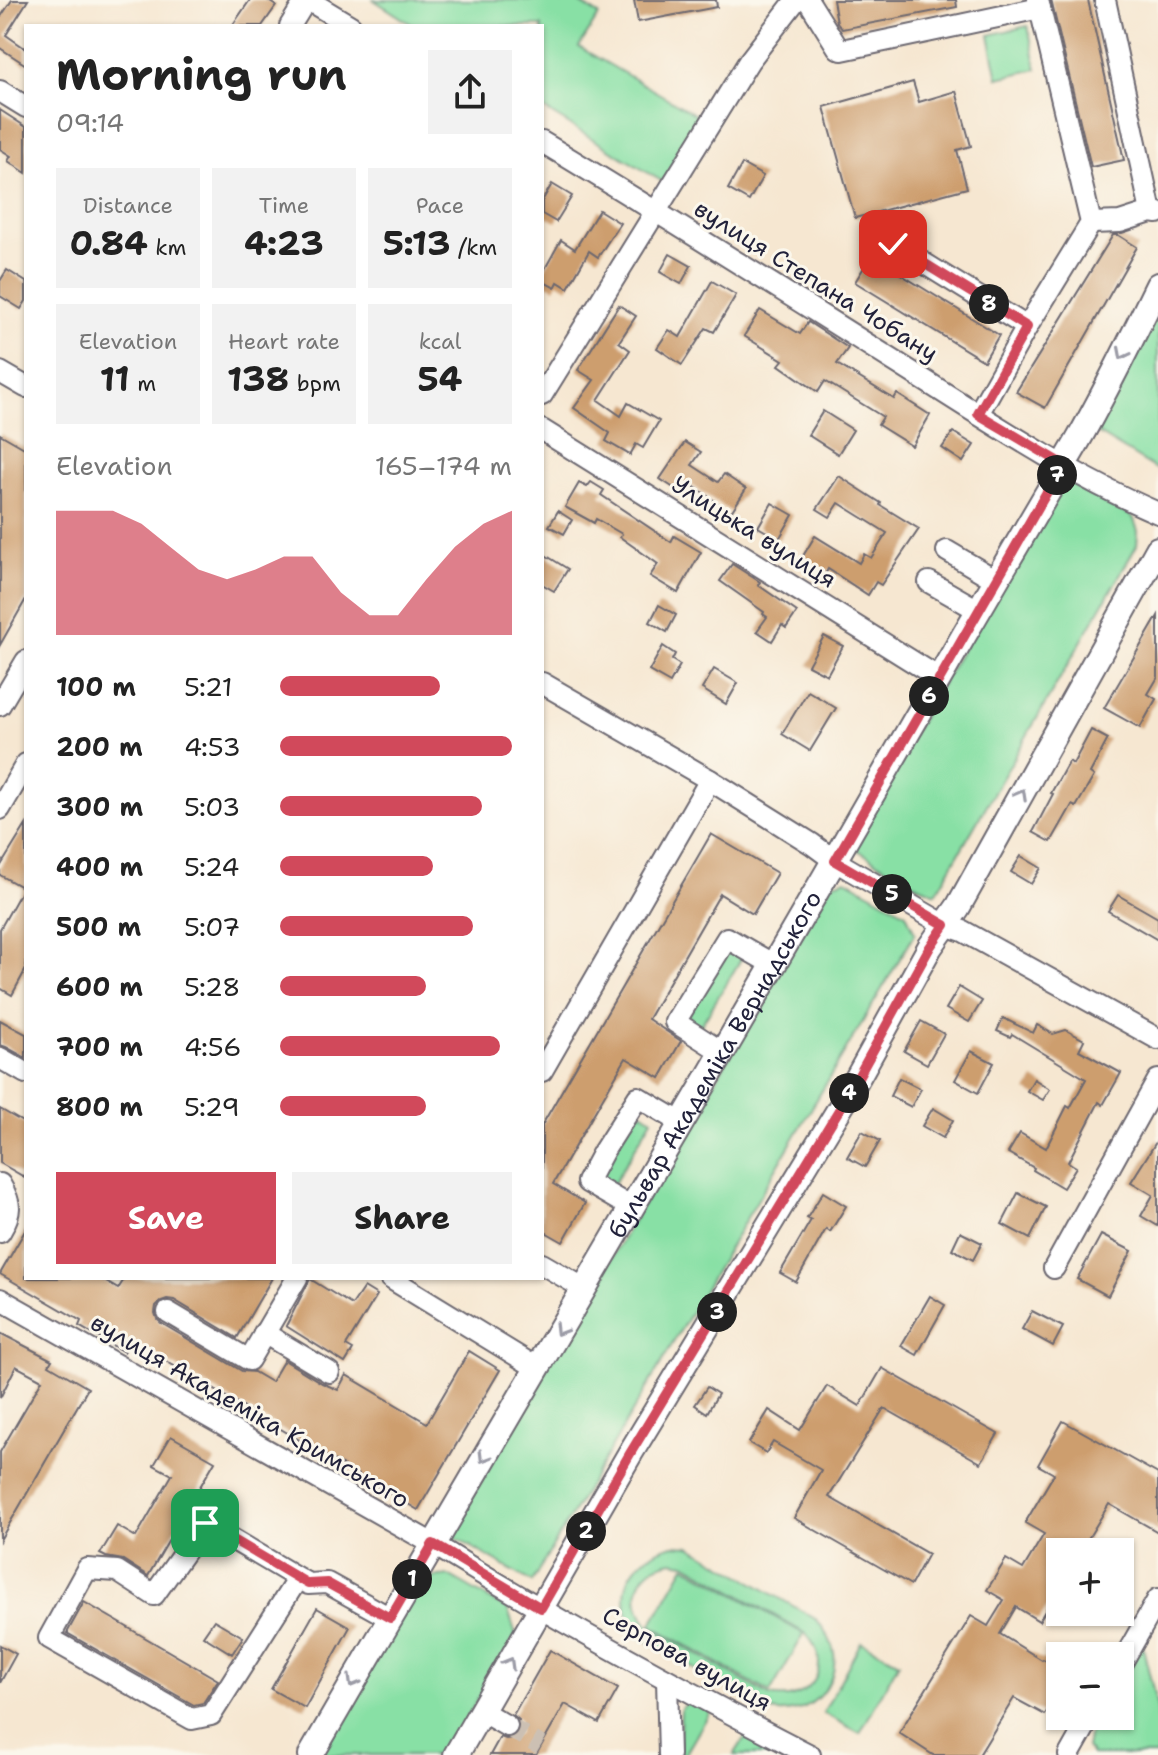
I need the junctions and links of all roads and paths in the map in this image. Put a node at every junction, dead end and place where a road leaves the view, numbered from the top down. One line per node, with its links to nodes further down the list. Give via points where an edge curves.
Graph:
1 (307, 0): 6 (street); 7 (street)
2 (796, 0): 11 (street, via 749,61)
3 (808, 0): 5 (street, via 842,50)
4 (1109, 1): 12 (street)
5 (1039, 4): 13 (street)
6 (291, 24)
7 (348, 24)
8 (0, 91): 9 (street)
9 (24, 106)
10 (544, 143): 11 (street, вулиця Степана Чобану)
11 (656, 210): 19 (street); 20 (street, вулиця Степана Чобану)
12 (1155, 213): 13 (street)
13 (1091, 223): 16 (street)
14 (893, 244): 16 (street)
15 (1158, 285): 22 (main road, бульвар Академіка Вернадського, one-way to 22)
16 (1027, 327): 20 (street)
17 (0, 372): 18 (street)
18 (24, 386)
19 (544, 392)
20 (978, 414): 22 (street, вулиця Степана Чобану)
21 (544, 431): 30 (street, Улицька вулиця)
22 (1063, 464): 23 (street, вулиця Степана Чобану); 26 (main road, бульвар Академіка Вернадського)
23 (1158, 513)
24 (1158, 549): 37 (main road, one-way to 24)
25 (947, 551): 26 (street)
26 (996, 580): 28 (main road, бульвар Академіка Вернадського)
27 (929, 582): 28 (street)
28 (978, 610): 30 (main road, бульвар Академіка Вернадського)
29 (24, 664): 32 (street)
30 (939, 678): 36 (main road, бульвар Академіка Вернадського)
31 (544, 684): 34 (street)
32 (0, 705)
33 (24, 767): 35 (street)
34 (710, 780): 36 (street); 42 (street)
35 (0, 809)
36 (835, 861): 37 (street); 38 (main road, бульвар Академіка Вернадського)
37 (945, 925): 39 (street); 62 (main road)
38 (774, 965): 40 (main road, бульвар Академіка Вернадського); 40 (street, via 727,938 675,1022)
39 (1158, 1039)
40 (722, 1052): 45 (main road, бульвар Академіка Вернадського)
41 (0, 1058): 43 (street)
42 (544, 1068)
43 (24, 1072)
44 (1158, 1080): 50 (street)
45 (682, 1123): 47 (main road, бульвар Академіка Вернадського); 47 (street, via 638,1097 603,1152 587,1182)
46 (0, 1184): 48 (street, via 10,1205)
47 (632, 1208): 53 (main road, бульвар Академіка Вернадського)
48 (0, 1232)
49 (544, 1265): 53 (street)
50 (1054, 1268)
51 (296, 1280): 56 (street)
52 (393, 1280): 57 (street)
53 (585, 1289): 57 (main road, бульвар Академіка Вернадського, one-way to 57)
54 (0, 1299): 59 (street, вулиця Академіка Кримського)
55 (168, 1312): 56 (street, via 249,1360)
56 (264, 1333): 58 (street)
57 (537, 1368): 59 (main road, бульвар Академіка Вернадського, one-way to 59)
58 (329, 1372)
59 (433, 1544): 62 (street, вулиця Академіка Кримського); 63 (main road, бульвар Академіка Вернадського)
60 (298, 1578): 60 (street, via 205,1523 154,1595 117,1571 87,1569 49,1638 192,1719 211,1715); 63 (street, via 308,1584 327,1583)
61 (1158, 1599): 64 (street)
62 (541, 1608): 65 (street, Серпова вулиця); 66 (main road, one-way to 62)
63 (390, 1618): 69 (main road, бульвар Академіка Вернадського, one-way to 69)
64 (1134, 1642)
65 (667, 1680): 71 (street); 72 (street, Серпова вулиця)
66 (481, 1711): 67 (street); 70 (main road)
67 (507, 1726)
68 (1083, 1730): 73 (street)
69 (311, 1755)
70 (456, 1755)
71 (669, 1755)
72 (810, 1755)
73 (1069, 1755)

